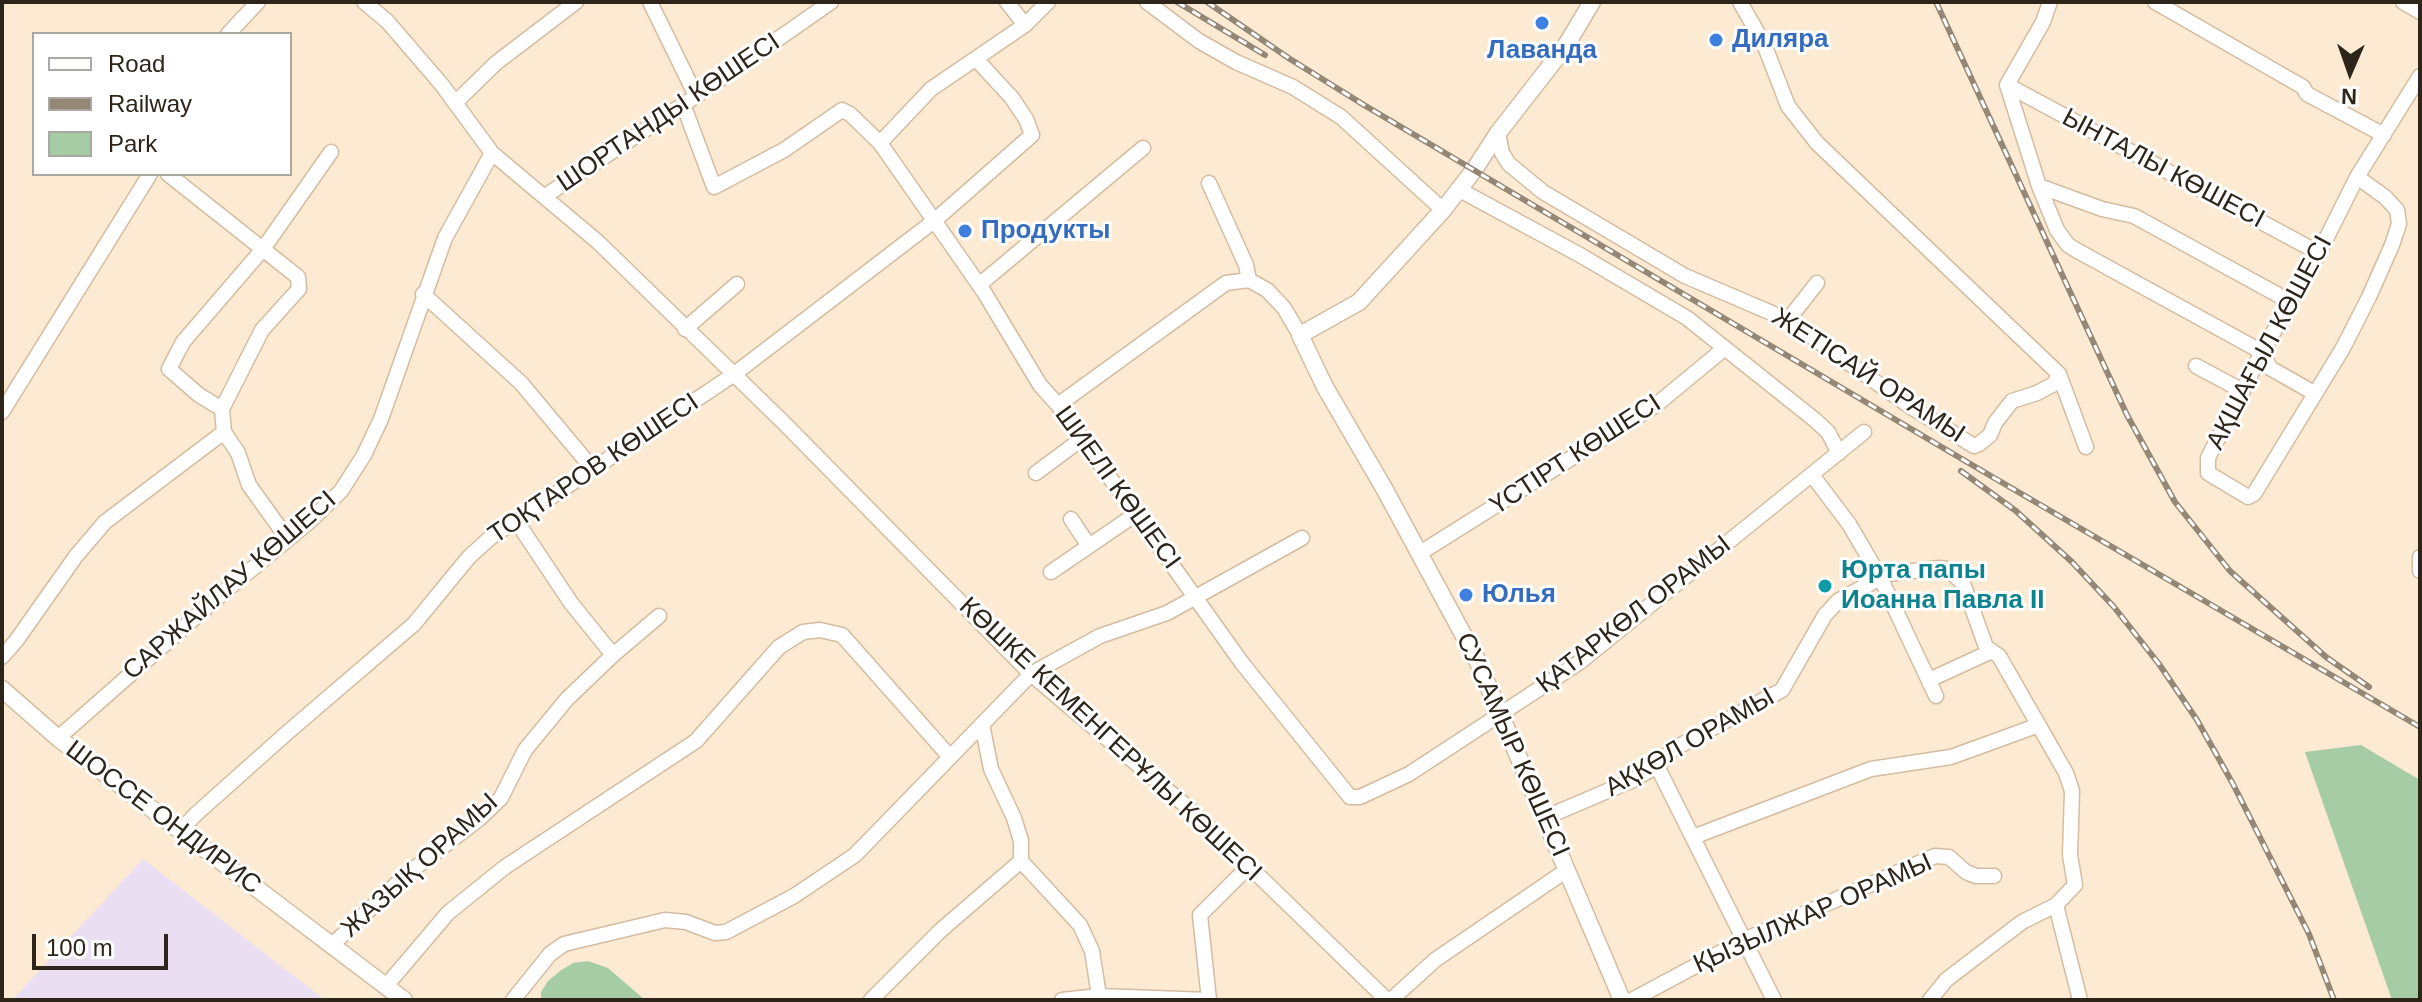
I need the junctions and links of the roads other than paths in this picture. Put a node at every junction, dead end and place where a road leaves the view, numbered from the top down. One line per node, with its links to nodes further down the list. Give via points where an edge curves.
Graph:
1 (258, 2): 16 (street)
2 (364, 2): 21 (street, КӨШКЕ КЕМЕНГЕРҰЛЫ КӨШЕСІ, via 387,21)
3 (576, 2): 21 (street, via 496,63)
4 (650, 2): 20 (street)
5 (831, 2): 20 (street, ШОРТАНДЫ КӨШЕСІ)
6 (1007, 2): 15 (street)
7 (1048, 2): 15 (street)
8 (1147, 2): 35 (street, via 1199,41 1341,117)
9 (1592, 2): 22 (main road, via 1565,47)
10 (1740, 2): 51 (street, via 1764,44 1788,106 1817,143)
11 (2050, 2): 19 (street)
12 (2403, 2): 14 (street)
13 (2163, 4): 23 (street)
14 (2420, 12)
15 (1025, 25): 17 (street)
16 (230, 32)
17 (976, 59): 24 (street, via 931,89); 36 (street, ТОҚТАРОВ КӨШЕСІ, via 1012,98 1032,135)
18 (2420, 76): 23 (street, АҚШАҒЫЛ КӨШЕСІ)
19 (2007, 85): 32 (street); 38 (street, ЫНТАЛЫ КӨШЕСІ)
20 (690, 100): 24 (street, ШИЕЛІ КӨШЕСІ, via 714,187 784,150 842,110); 34 (street, ШОРТАНДЫ КӨШЕСІ)
21 (455, 103): 27 (street, КӨШКЕ КЕМЕНГЕРҰЛЫ КӨШЕСІ)
22 (1498, 133): 33 (main road); 45 (street, ЖЕТІСАЙ ОРАМЫ, via 1509,164 1543,192 1685,276)
23 (2384, 135): 30 (street, АҚШАҒЫЛ КӨШЕСІ)
24 (880, 143): 36 (street, ШИЕЛІ КӨШЕСІ)
25 (1143, 148): 42 (street)
26 (331, 152): 37 (street)
27 (492, 153): 34 (street, КӨШКЕ КЕМЕНГЕРҰЛЫ КӨШЕСІ); 43 (street, САРЖАЙЛАУ КӨШЕСІ, via 445,238)
28 (149, 176): 57 (street)
29 (171, 176): 37 (street)
30 (2357, 177): 38 (street, АҚШАҒЫЛ КӨШЕСІ); 54 (street, АҚШАҒЫЛ КӨШЕСІ, via 2397,210 2399,224 2369,297)
31 (1209, 183): 39 (street)
32 (2039, 186): 44 (street, via 2134,216); 49 (street, via 2068,245)
33 (1458, 189): 35 (main road); 48 (street, via 1687,318)
34 (545, 196): 46 (street, КӨШКЕ КЕМЕНГЕРҰЛЫ КӨШЕСІ)
35 (1443, 210): 47 (main road, via 1359,302)
36 (934, 221): 42 (street, ШИЕЛІ КӨШЕСІ); 52 (street, ТОҚТАРОВ КӨШЕСІ)
37 (263, 249): 56 (street, via 298,277 299,289 262,330); 56 (street, via 183,342 169,369)
38 (2319, 253): 44 (street, АҚШАҒЫЛ КӨШЕСІ)
39 (1249, 280): 47 (street, СУСАМЫР КӨШЕСІ, via 1284,308); 55 (street, via 1226,283 1211,292)
40 (1817, 283): 45 (street)
41 (737, 284): 46 (street)
42 (979, 285): 55 (street, ШИЕЛІ КӨШЕСІ, via 1029,370)
43 (423, 294): 63 (street, via 521,383); 69 (street, САРЖАЙЛАУ КӨШЕСІ, via 364,455 341,491)
44 (2291, 302): 49 (street, АҚШАҒЫЛ КӨШЕСІ)
45 (1788, 320): 51 (street, ЖЕТІСАЙ ОРАМЫ, via 1974,446 1990,435 2012,401 2054,384)
46 (685, 329): 52 (street, КӨШКЕ КЕМЕНГЕРҰЛЫ КӨШЕСІ)
47 (1300, 335): 72 (main road, СУСАМЫР КӨШЕСІ)
48 (1725, 348): 62 (street, via 1815,420); 72 (street, ҮСТІРТ КӨШЕСІ, via 1656,405)
49 (2262, 352): 53 (street, АҚШАҒЫЛ КӨШЕСІ); 54 (street, via 2270,368)
50 (2196, 366): 53 (street)
51 (2059, 374): 61 (street)
52 (733, 375): 63 (street, ТОҚТАРОВ КӨШЕСІ); 82 (street, КӨШКЕ КЕМЕНГЕРҰЛЫ КӨШЕСІ)
53 (2243, 391): 54 (street, АҚШАҒЫЛ КӨШЕСІ, via 2208,458 2208,473 2248,497)
54 (2314, 393)
55 (1058, 405): 60 (street, ШИЕЛІ КӨШЕСІ)
56 (222, 409): 58 (street)
57 (2, 412)
58 (224, 432): 69 (street, via 249,485); 81 (street, via 105,522)
59 (1864, 432): 62 (street, ҚАТАРКӨЛ ОРАМЫ)
60 (1083, 438): 64 (street); 66 (street, ШИЕЛІ КӨШЕСІ)
61 (2086, 447)
62 (1839, 453): 65 (street, ҚАТАРКӨЛ ОРАМЫ)
63 (592, 468): 67 (street, ТОҚТАРОВ КӨШЕСІ)
64 (1036, 473)
65 (1812, 475): 76 (street); 86 (street, ҚАТАРКӨЛ ОРАМЫ, via 1580,662)
66 (1136, 514): 71 (street); 77 (street, ШИЕЛІ КӨШЕСІ)
67 (515, 519): 80 (street); 94 (street, ТОҚТАРОВ КӨШЕСІ, via 469,557 414,624)
68 (1071, 519): 71 (street)
69 (287, 538): 89 (street, САРЖАЙЛАУ КӨШЕСІ)
70 (1302, 538): 77 (street)
71 (1089, 546): 75 (street)
72 (1420, 553): 86 (main road, СУСАМЫР КӨШЕСІ)
73 (2420, 557): 74 (street)
74 (2420, 571)
75 (1051, 572)
76 (1880, 577): 79 (street, АҚКӨЛ ОРАМЫ, via 1939,568 1953,573 1963,583); 83 (street); 91 (street, АҚКӨЛ ОРАМЫ, via 1838,601 1825,615 1782,690 1672,750)
77 (1195, 599): 82 (street, via 1100,636); 92 (street, ШИЕЛІ КӨШЕСІ, via 1350,797)
78 (659, 616): 80 (street, ЖАЗЫҚ ОРАМЫ)
79 (1992, 651): 83 (street); 88 (street)
80 (613, 655): 102 (street, ЖАЗЫҚ ОРАМЫ, via 532,741 501,798 407,874)
81 (2, 657)
82 (1031, 674): 87 (street); 97 (street, КӨШКЕ КЕМЕНГЕРҰЛЫ КӨШЕСІ)
83 (1929, 680): 85 (street)
84 (2, 689): 89 (main road, ШОССЕ ОНДИРИС)
85 (1936, 696)
86 (1501, 715): 92 (street, ҚАТАРКӨЛ ОРАМЫ); 93 (main road, СУСАМЫР КӨШЕСІ)
87 (982, 724): 90 (street); 96 (street, via 991,769 1021,841)
88 (2039, 725): 95 (street, via 1951,757 1871,769); 100 (street, via 2072,791 2070,855 2075,885)
89 (58, 738): 94 (main road, ШОССЕ ОНДИРИС)
90 (950, 757): 103 (street, ЖАЗЫҚ ОРАМЫ, via 842,635 803,632 779,647 696,741 505,867 457,906); 106 (street, via 855,855 754,919 715,933 665,920 564,944)
91 (1657, 766): 93 (street, АҚКӨЛ ОРАМЫ); 95 (street)
92 (1380, 788)
93 (1544, 818): 98 (main road, СУСАМЫР КӨШЕСІ)
94 (180, 831): 102 (main road, ШОССЕ ОНДИРИС)
95 (1693, 837): 101 (street)
96 (1021, 861): 104 (street, via 1080,925 1092,951); 107 (street)
97 (1249, 866): 104 (street, via 1200,915 1209,1000); 109 (street, КӨШКЕ КЕМЕНГЕРҰЛЫ КӨШЕСІ)
98 (1567, 870): 109 (street, via 1435,960); 110 (main road, СУСАМЫР КӨШЕСІ)
99 (1994, 876): 101 (street, ҚЫЗЫЛЖАР ОРАМЫ, via 1976,876 1949,857 1935,856)
100 (2056, 905): 113 (street, via 2022,922 1946,980); 114 (street)
101 (1742, 941): 111 (street, ҚЫЗЫЛЖАР ОРАМЫ); 112 (street)
102 (331, 946): 103 (main road, ШОССЕ ОНДИРИС)
103 (386, 986): 105 (main road, ШОССЕ ОНДИРИС)
104 (1099, 996): 108 (street)
105 (404, 1000)
106 (513, 1000)
107 (871, 1000)
108 (1062, 1000)
109 (1389, 1000)
110 (1622, 1000)
111 (1632, 1000)
112 (1774, 1000)
113 (1930, 1000)
114 (2080, 1000)

